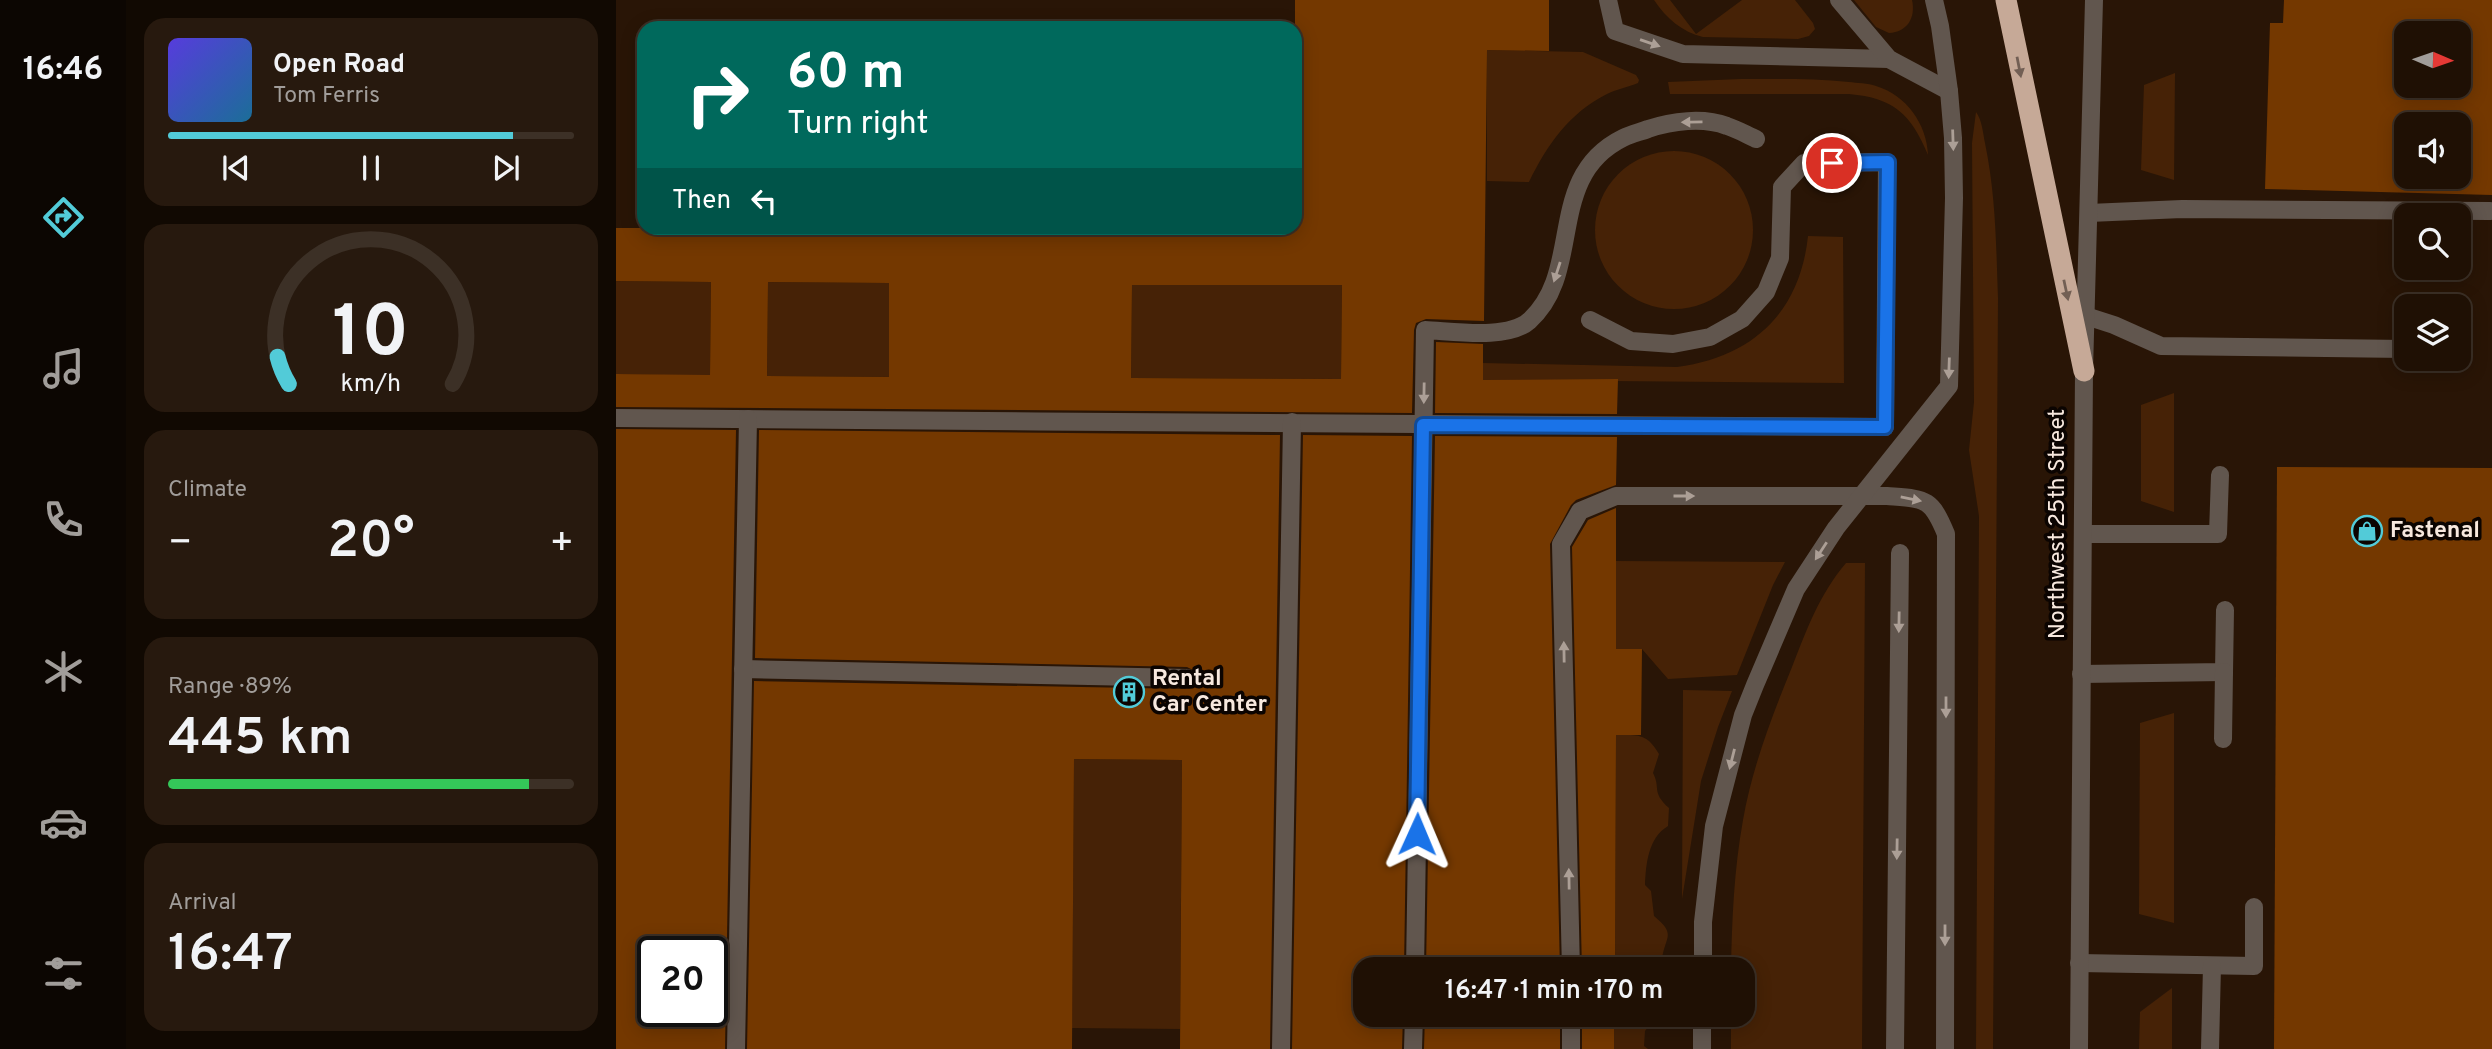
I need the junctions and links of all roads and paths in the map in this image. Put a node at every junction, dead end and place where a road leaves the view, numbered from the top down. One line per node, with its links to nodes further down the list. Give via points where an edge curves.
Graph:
1 (1608, 0): 6 (street, one-way to 6, via 1615,31 1683,54)
2 (1839, 0): 6 (street)
3 (1934, 0): 7 (street)
4 (2006, 0): 14 (highway, one-way to 14)
5 (2094, 0): 10 (street, Northwest 25th Street)
6 (1889, 59): 7 (street)
7 (1950, 91): 31 (street, one-way to 31, via 1954,198 1949,386 1836,528 1796,589 1743,715 1714,827)
8 (1756, 139): 18 (street, one-way to 18, via 1726,125 1692,121 1622,138 1594,159 1575,189 1549,298 1528,323 1504,332 1425,330)
9 (2490, 211): 10 (street, via 2182,209)
10 (2089, 214): 11 (street, Northwest 25th Street)
11 (2086, 316): 13 (street, via 2161,346); 14 (street, Northwest 25th Street)
12 (1590, 320): 18 (street, via 1631,341 1673,344 1710,337 1742,319 1766,292 1780,258 1782,187 1804,163 1888,162 1885,427)
13 (2394, 349)
14 (2084, 371): 20 (street, Northwest 25th Street)
15 (616, 418): 16 (street)
16 (748, 419): 17 (street); 23 (street)
17 (1292, 422): 18 (street); 38 (street)
18 (1423, 425): 29 (street)
19 (2220, 475): 20 (street, via 2218,534)
20 (2083, 534): 25 (street, Northwest 25th Street)
21 (1900, 554): 42 (street, one-way to 42)
22 (2225, 610): 24 (street)
23 (743, 669): 26 (street); 37 (street)
24 (2224, 672): 25 (street); 27 (street)
25 (2081, 674): 32 (street, Northwest 25th Street)
26 (1187, 678)
27 (2223, 739)
28 (2254, 907): 33 (street, via 2254,966)
29 (1415, 957)
30 (1571, 957): 43 (street, one-way to 43, via 1561,544 1580,511 1616,496 1918,498 1936,510 1946,534)
31 (1703, 957)
32 (2080, 963): 33 (street); 44 (street, Northwest 25th Street)
33 (2212, 966): 45 (street)
34 (1414, 1027): 39 (street)
35 (1571, 1027): 40 (street)
36 (1702, 1027): 41 (street)
37 (736, 1049)
38 (1281, 1049)
39 (1413, 1049)
40 (1571, 1049)
41 (1702, 1049)
42 (1895, 1049)
43 (1945, 1049)
44 (2079, 1049)
45 (2210, 1049)

